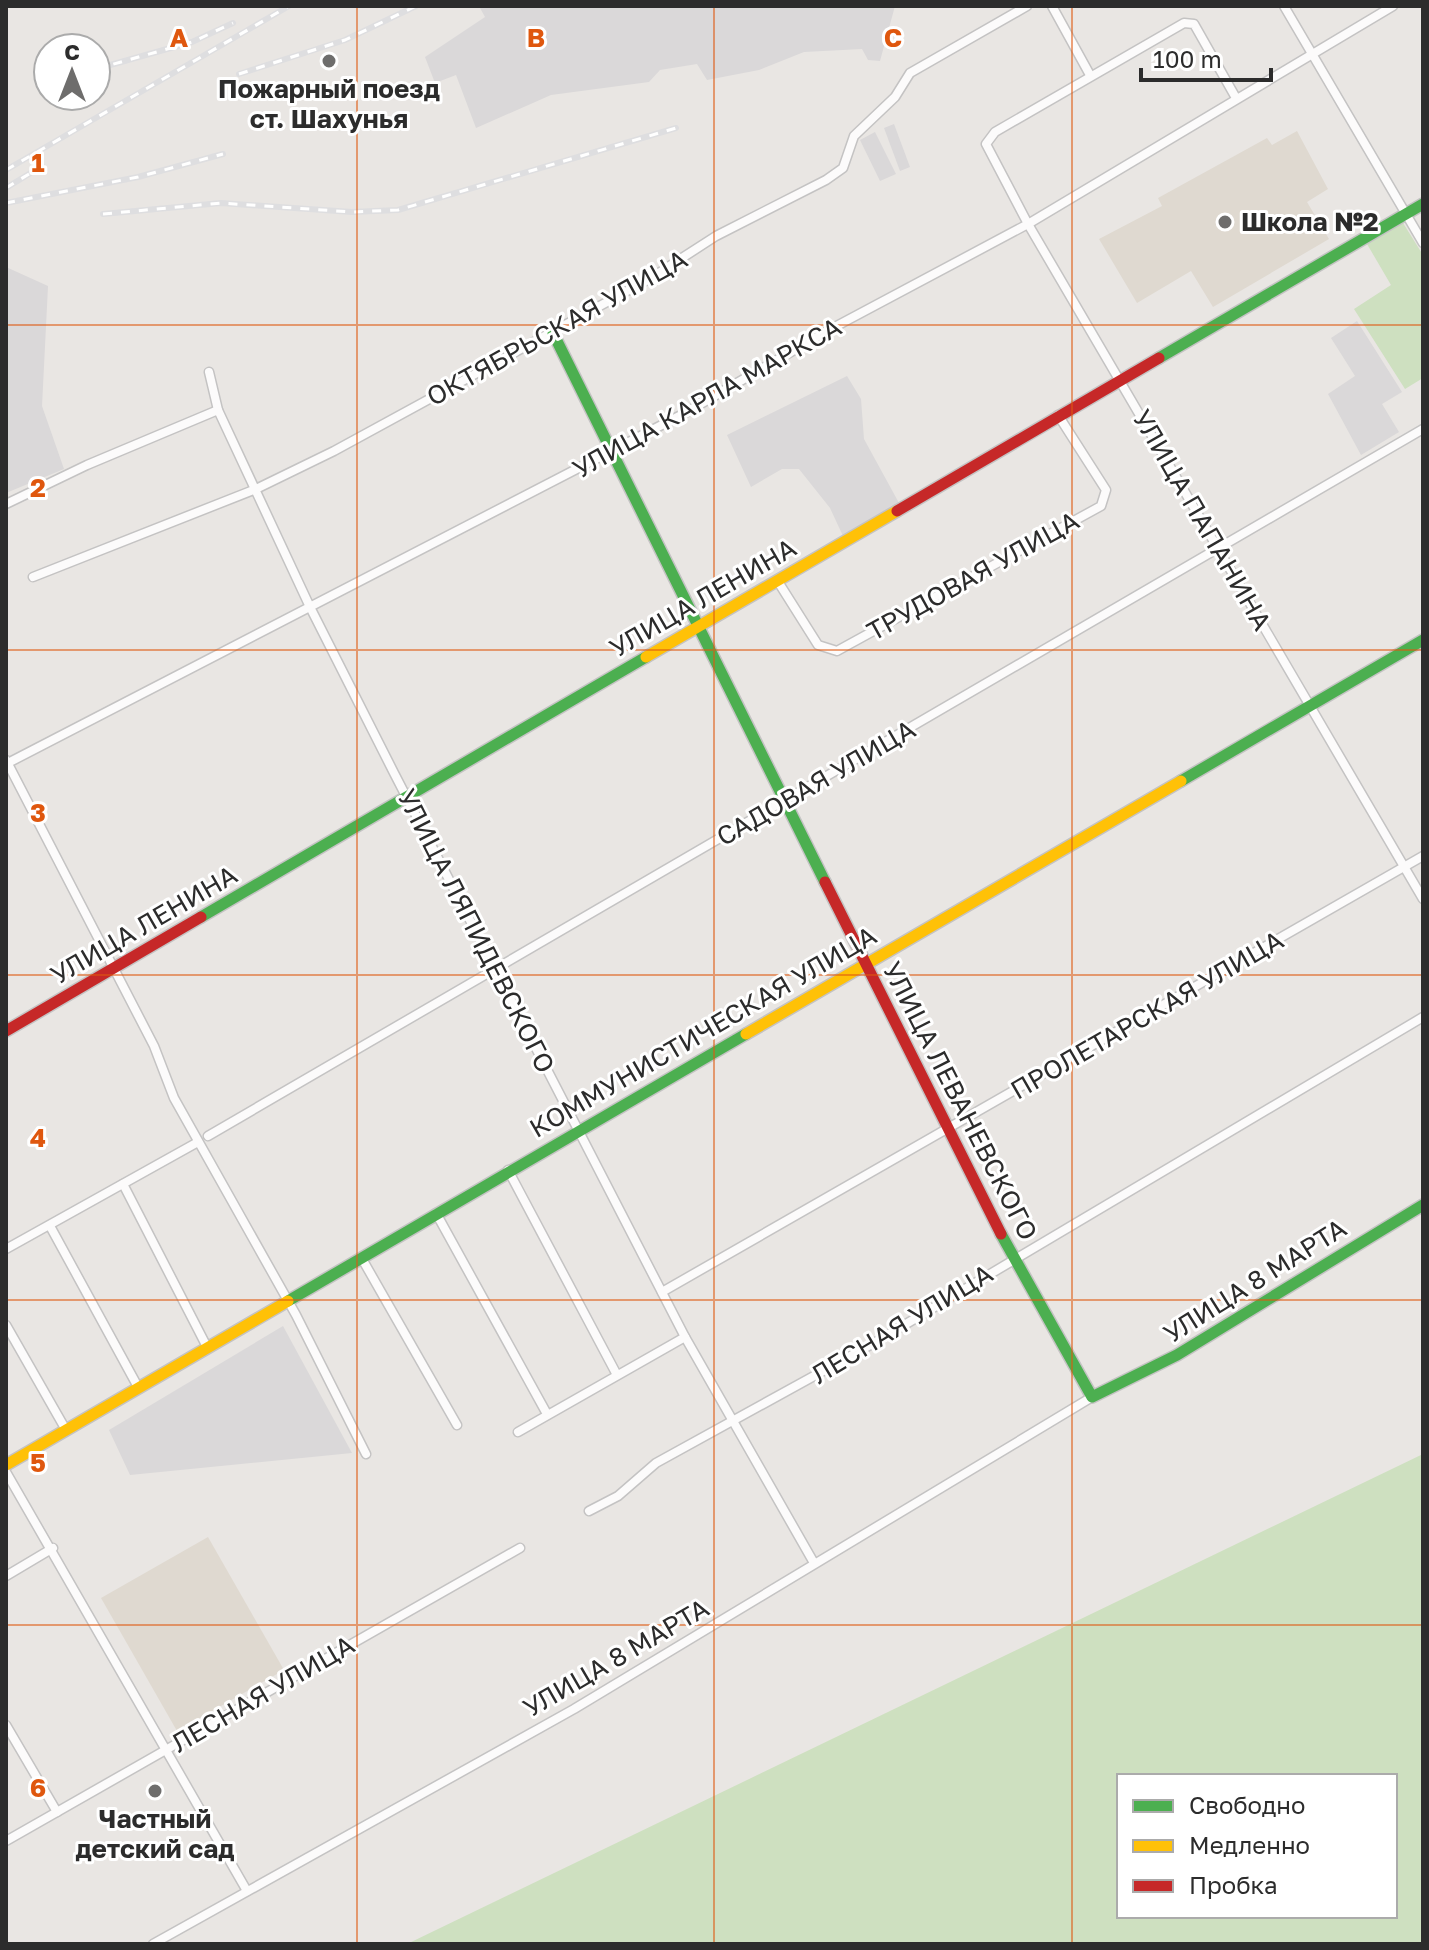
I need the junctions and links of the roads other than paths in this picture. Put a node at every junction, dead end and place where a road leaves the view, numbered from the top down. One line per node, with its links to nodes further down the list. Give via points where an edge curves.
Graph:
1 (1027, 6): 12 (street, ОКТЯБРЬСКАЯ УЛИЦА, via 910,73 895,97 854,136 843,168 826,180 716,236)
2 (1052, 6): 6 (street)
3 (1284, 6): 5 (street)
4 (1393, 6): 5 (street, УЛИЦА КАРЛА МАРКСА)
5 (1311, 54): 7 (street, УЛИЦА КАРЛА МАРКСА); 9 (street)
6 (1090, 75): 7 (street, via 1189,22); 10 (street, УЛИЦА ПАПАНИНА, via 986,140)
7 (1236, 98): 10 (street, УЛИЦА КАРЛА МАРКСА)
8 (1423, 204): 9 (street, УЛИЦА ЛЕНИНА)
9 (1406, 214): 11 (street); 14 (street, УЛИЦА ЛЕНИНА)
10 (1028, 224): 14 (street, УЛИЦА ПАПАНИНА); 18 (street, УЛИЦА КАРЛА МАРКСА)
11 (1423, 243)
12 (553, 333): 18 (street, УЛИЦА ЛЕВАНЕВСКОГО); 19 (street, ОКТЯБРЬСКАЯ УЛИЦА)
13 (209, 372): 15 (street, УЛИЦА ЛЯПИДЕВСКОГО)
14 (1119, 379): 16 (street, УЛИЦА ЛЕНИНА); 21 (street, УЛИЦА ПАПАНИНА)
15 (218, 410): 19 (street, УЛИЦА ЛЯПИДЕВСКОГО); 20 (street)
16 (1058, 415): 23 (street, УЛИЦА ЛЕНИНА); 23 (street, ТРУДОВАЯ УЛИЦА, via 1106,490 1101,506 837,651 818,645)
17 (1423, 429): 21 (street, САДОВАЯ УЛИЦА)
18 (611, 452): 24 (street, УЛИЦА КАРЛА МАРКСА); 25 (street, УЛИЦА ЛЕВАНЕВСКОГО)
19 (256, 489): 22 (street, ОКТЯБРЬСКАЯ УЛИЦА); 24 (street, УЛИЦА ЛЯПИДЕВСКОГО)
20 (6, 504)
21 (1218, 548): 27 (street, УЛИЦА ПАПАНИНА); 30 (street, САДОВАЯ УЛИЦА)
22 (33, 577)
23 (777, 580): 25 (street, УЛИЦА ЛЕНИНА)
24 (310, 607): 28 (street, УЛИЦА КАРЛА МАРКСА); 29 (street, УЛИЦА ЛЯПИДЕВСКОГО)
25 (698, 627): 29 (street, УЛИЦА ЛЕНИНА); 30 (street, УЛИЦА ЛЕВАНЕВСКОГО)
26 (1423, 640): 27 (street, КОММУНИСТИЧЕСКАЯ УЛИЦА)
27 (1310, 705): 32 (street, УЛИЦА ПАПАНИНА); 34 (street, КОММУНИСТИЧЕСКАЯ УЛИЦА)
28 (7, 762): 36 (street)
29 (407, 797): 35 (street, УЛИЦА ЛЯПИДЕВСКОГО); 36 (street, УЛИЦА ЛЕНИНА)
30 (786, 801): 34 (street, УЛИЦА ЛЕВАНЕВСКОГО); 35 (street, САДОВАЯ УЛИЦА)
31 (1423, 856): 32 (street, ПРОЛЕТАРСКАЯ УЛИЦА)
32 (1404, 867): 33 (street, УЛИЦА ПАПАНИНА); 39 (street, ПРОЛЕТАРСКАЯ УЛИЦА)
33 (1423, 899)
34 (866, 962): 39 (street, УЛИЦА ЛЕВАНЕВСКОГО); 40 (street, КОММУНИСТИЧЕСКАЯ УЛИЦА)
35 (495, 967): 40 (street, УЛИЦА ЛЯПИДЕВСКОГО); 41 (street, САДОВАЯ УЛИЦА)
36 (113, 970): 38 (street, УЛИЦА ЛЕНИНА); 42 (street)
37 (1423, 1017): 50 (street, ЛЕСНАЯ УЛИЦА)
38 (6, 1031)
39 (948, 1129): 50 (street, УЛИЦА ЛЕВАНЕВСКОГО); 51 (street, ПРОЛЕТАРСКАЯ УЛИЦА)
40 (578, 1130): 43 (street, КОММУНИСТИЧЕСКАЯ УЛИЦА); 51 (street, УЛИЦА ЛЯПИДЕВСКОГО)
41 (208, 1136)
42 (198, 1142): 44 (street); 52 (street)
43 (508, 1170): 46 (street, КОММУНИСТИЧЕСКАЯ УЛИЦА); 56 (street)
44 (123, 1184): 47 (street); 55 (street)
45 (1423, 1205): 58 (street, УЛИЦА 8 МАРТА, via 1109,1392)
46 (436, 1213): 49 (street, КОММУНИСТИЧЕСКАЯ УЛИЦА); 59 (street)
47 (50, 1226): 48 (street); 57 (street)
48 (6, 1249)
49 (361, 1257): 52 (street, КОММУНИСТИЧЕСКАЯ УЛИЦА); 61 (street)
50 (1013, 1257): 58 (street, УЛИЦА ЛЕВАНЕВСКОГО); 60 (street, ЛЕСНАЯ УЛИЦА)
51 (662, 1292): 54 (street, УЛИЦА ЛЯПИДЕВСКОГО)
52 (286, 1300): 55 (street, КОММУНИСТИЧЕСКАЯ УЛИЦА); 64 (street)
53 (6, 1325): 62 (street)
54 (685, 1337): 56 (street); 60 (street, УЛИЦА ЛЯПИДЕВСКОГО)
55 (207, 1347): 57 (street, КОММУНИСТИЧЕСКАЯ УЛИЦА)
56 (617, 1375): 59 (street)
57 (138, 1387): 62 (street, КОММУНИСТИЧЕСКАЯ УЛИЦА)
58 (1092, 1397): 70 (street, УЛИЦА 8 МАРТА)
59 (547, 1414): 63 (street)
60 (731, 1424): 67 (street, ЛЕСНАЯ УЛИЦА, via 656,1463 618,1496); 70 (street, УЛИЦА ЛЯПИДЕВСКОГО)
61 (457, 1425)
62 (66, 1430): 65 (street, КОММУНИСТИЧЕСКАЯ УЛИЦА)
63 (518, 1432)
64 (366, 1454)
65 (6, 1465)
66 (6, 1472): 68 (street)
67 (589, 1511)
68 (53, 1548): 71 (street); 73 (street)
69 (520, 1548): 73 (street, ЛЕСНАЯ УЛИЦА)
70 (814, 1563): 76 (street, УЛИЦА 8 МАРТА, via 574,1709)
71 (6, 1576)
72 (6, 1725): 74 (street)
73 (167, 1749): 74 (street, ЛЕСНАЯ УЛИЦА); 76 (street)
74 (57, 1812): 75 (street, ЛЕСНАЯ УЛИЦА)
75 (6, 1841)
76 (247, 1891): 77 (street, УЛИЦА 8 МАРТА)
77 (153, 1944)

